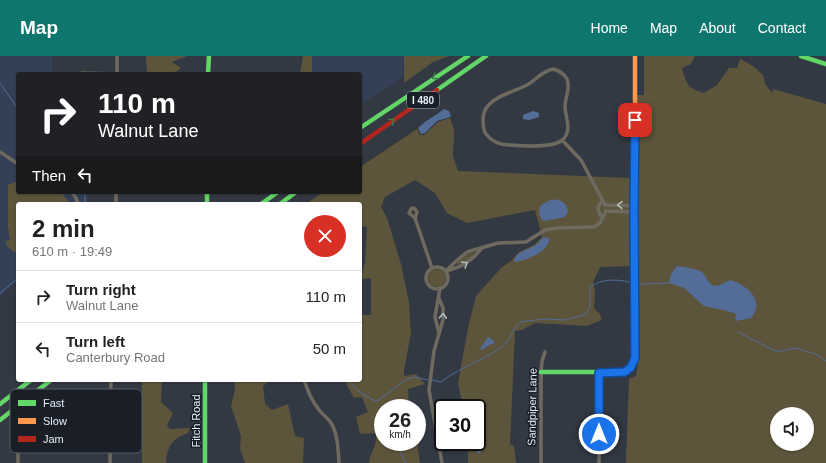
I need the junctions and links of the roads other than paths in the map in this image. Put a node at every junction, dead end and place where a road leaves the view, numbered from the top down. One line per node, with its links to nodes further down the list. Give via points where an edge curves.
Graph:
1 (117, 56): 8 (street)
2 (208, 56): 9 (main road)
3 (468, 56): 10 (main road, I 480, one-way to 10)
4 (486, 56): 12 (main road, I 480, one-way to 4)
5 (635, 56): 21 (main road)
6 (801, 56): 7 (main road)
7 (826, 64)
8 (117, 72)
9 (208, 72)
10 (362, 127)
11 (562, 140): 11 (street, via 567,133 568,125 565,108 568,80 558,70 545,71 529,84 492,101 486,108 483,117 484,131 494,142 504,145 544,145); 17 (street, via 581,160)
12 (362, 143)
13 (0, 152): 14 (street)
14 (16, 163)
15 (275, 194): 18 (main road)
16 (293, 194): 19 (main road)
17 (602, 201): 20 (street); 24 (street, via 598,208)
18 (264, 202)
19 (283, 202)
20 (606, 205): 21 (street, one-way to 20); 22 (street)
21 (634, 206): 23 (main road)
22 (606, 211): 23 (street); 24 (street)
23 (634, 212): 34 (main road, via 635,358 625,372)
24 (602, 217): 26 (street, via 600,223 594,227 545,230 526,242 498,243)
25 (415, 218): 27 (street)
26 (481, 249): 28 (street, via 467,252); 28 (street, one-way to 26, via 467,264)
27 (432, 268): 28 (street, via 440,267); 29 (street, via 427,273 427,284 433,288)
28 (446, 271): 29 (street, via 446,285)
29 (440, 288): 30 (street)
30 (439, 298): 31 (street, via 435,318); 31 (street, one-way to 30, via 443,320 443,308)
31 (439, 334): 49 (street, via 429,390)
32 (545, 352): 33 (street, Sandpiper Lane)
33 (541, 372): 34 (main road); 50 (street, Sandpiper Lane)
34 (599, 373): 51 (street)
35 (28, 382): 39 (main road)
36 (48, 382): 40 (main road)
37 (205, 382): 47 (main road, Fitch Road)
38 (305, 382): 48 (street, via 308,393 331,423 336,436)
39 (19, 389)
40 (40, 389)
41 (10, 396): 42 (main road)
42 (0, 404)
43 (10, 412): 44 (main road)
44 (0, 420)
45 (110, 453): 46 (street)
46 (110, 463)
47 (205, 463)
48 (339, 463)
49 (442, 463)
50 (541, 463)
51 (599, 463)

